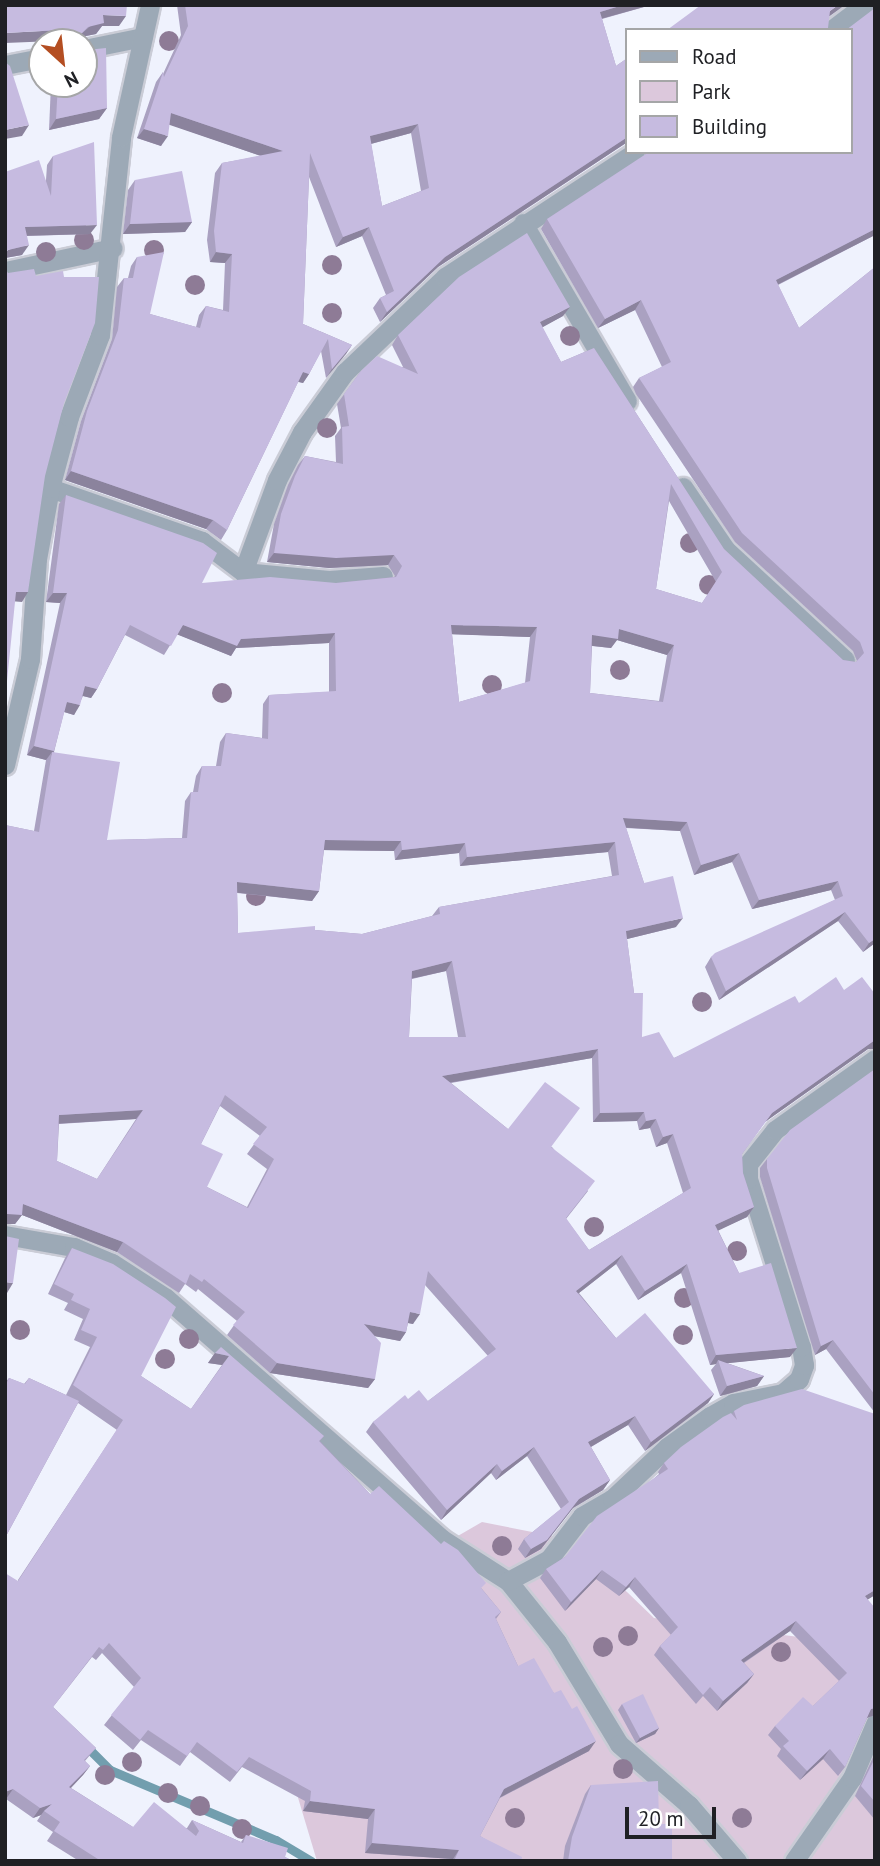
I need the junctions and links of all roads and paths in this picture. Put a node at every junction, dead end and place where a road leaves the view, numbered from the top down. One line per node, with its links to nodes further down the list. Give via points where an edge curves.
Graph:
1 (150, 5): 4 (street)
2 (864, 5): 3 (street)
3 (834, 28)
4 (143, 37): 5 (street); 10 (street, via 121,137)
5 (98, 46)
6 (28, 61): 7 (street)
7 (5, 65)
8 (632, 154): 9 (street)
9 (523, 223): 12 (street); 15 (street, via 445,277 370,346 322,399 278,480)
10 (113, 248): 11 (street); 14 (street, via 100,335 69,417)
11 (5, 271)
12 (640, 421)
13 (674, 474): 17 (street, via 726,550)
14 (50, 488): 15 (street, via 202,541); 18 (street, via 37,559 30,660)
15 (243, 572): 16 (street, via 329,580)
16 (383, 576)
17 (845, 660)
18 (5, 765)
19 (875, 1059): 21 (street, via 775,1130 748,1164 748,1180 801,1347 804,1365 799,1379 783,1393 733,1404 710,1416 667,1447 612,1499 582,1516 549,1559)
20 (5, 1235): 21 (street, via 74,1247 112,1263 166,1298 442,1539)
21 (508, 1581): 23 (street, via 557,1642 619,1744 689,1805)
22 (875, 1724): 24 (street, via 852,1778)
23 (737, 1861)
24 (794, 1861)

